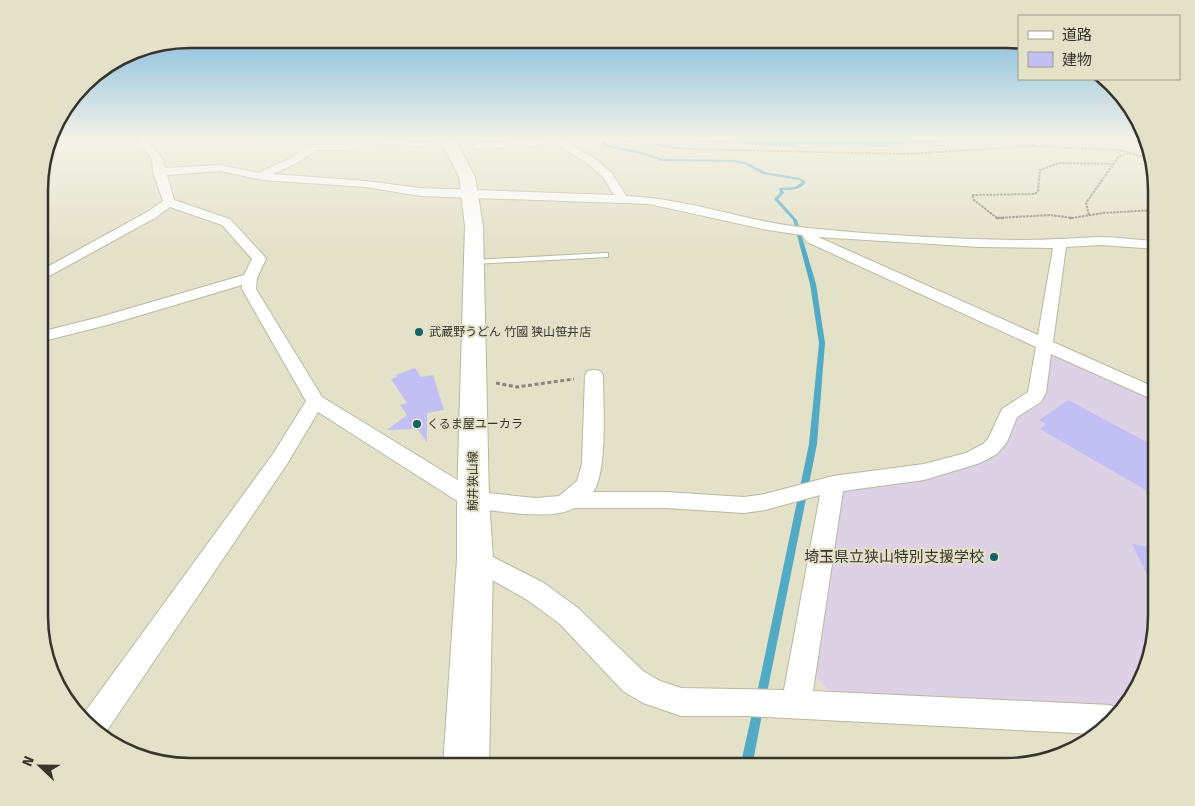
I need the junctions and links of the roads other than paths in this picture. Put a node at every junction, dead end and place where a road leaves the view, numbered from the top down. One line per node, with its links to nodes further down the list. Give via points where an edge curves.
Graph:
1 (161, 177): 7 (street)
2 (267, 177): 5 (street)
3 (467, 177): 5 (main road, 鯨井狭山線)
4 (609, 177): 6 (street)
5 (470, 194): 6 (street); 12 (main road, 鯨井狭山線)
6 (621, 198): 8 (street, via 673,204)
7 (169, 202): 13 (street); 14 (street, via 226,222 259,258)
8 (807, 232): 9 (street, via 980,243); 16 (street, via 812,239)
9 (1060, 244): 10 (street); 16 (street)
10 (1147, 245)
11 (605, 255): 12 (lane)
12 (474, 262): 21 (main road, 鯨井狭山線)
13 (47, 273)
14 (250, 278): 15 (street); 19 (street, via 249,288)
15 (47, 335)
16 (1045, 345): 18 (street); 20 (street, via 1034,398 1009,413 997,442 990,449 973,458 924,472)
17 (594, 375): 22 (street, via 592,464 587,486)
18 (1147, 391)
19 (315, 401): 21 (street); 26 (street, via 280,459)
20 (833, 484): 22 (street, via 744,505 666,500); 24 (street)
21 (473, 500): 22 (street, via 536,506 564,504); 23 (main road, 鯨井狭山線)
22 (569, 500)
23 (475, 560): 24 (street, via 535,591 569,616 633,681 653,693 681,702); 27 (main road, 鯨井狭山線)
24 (796, 705): 25 (street)
25 (1103, 720)
26 (95, 722)
27 (466, 758)

